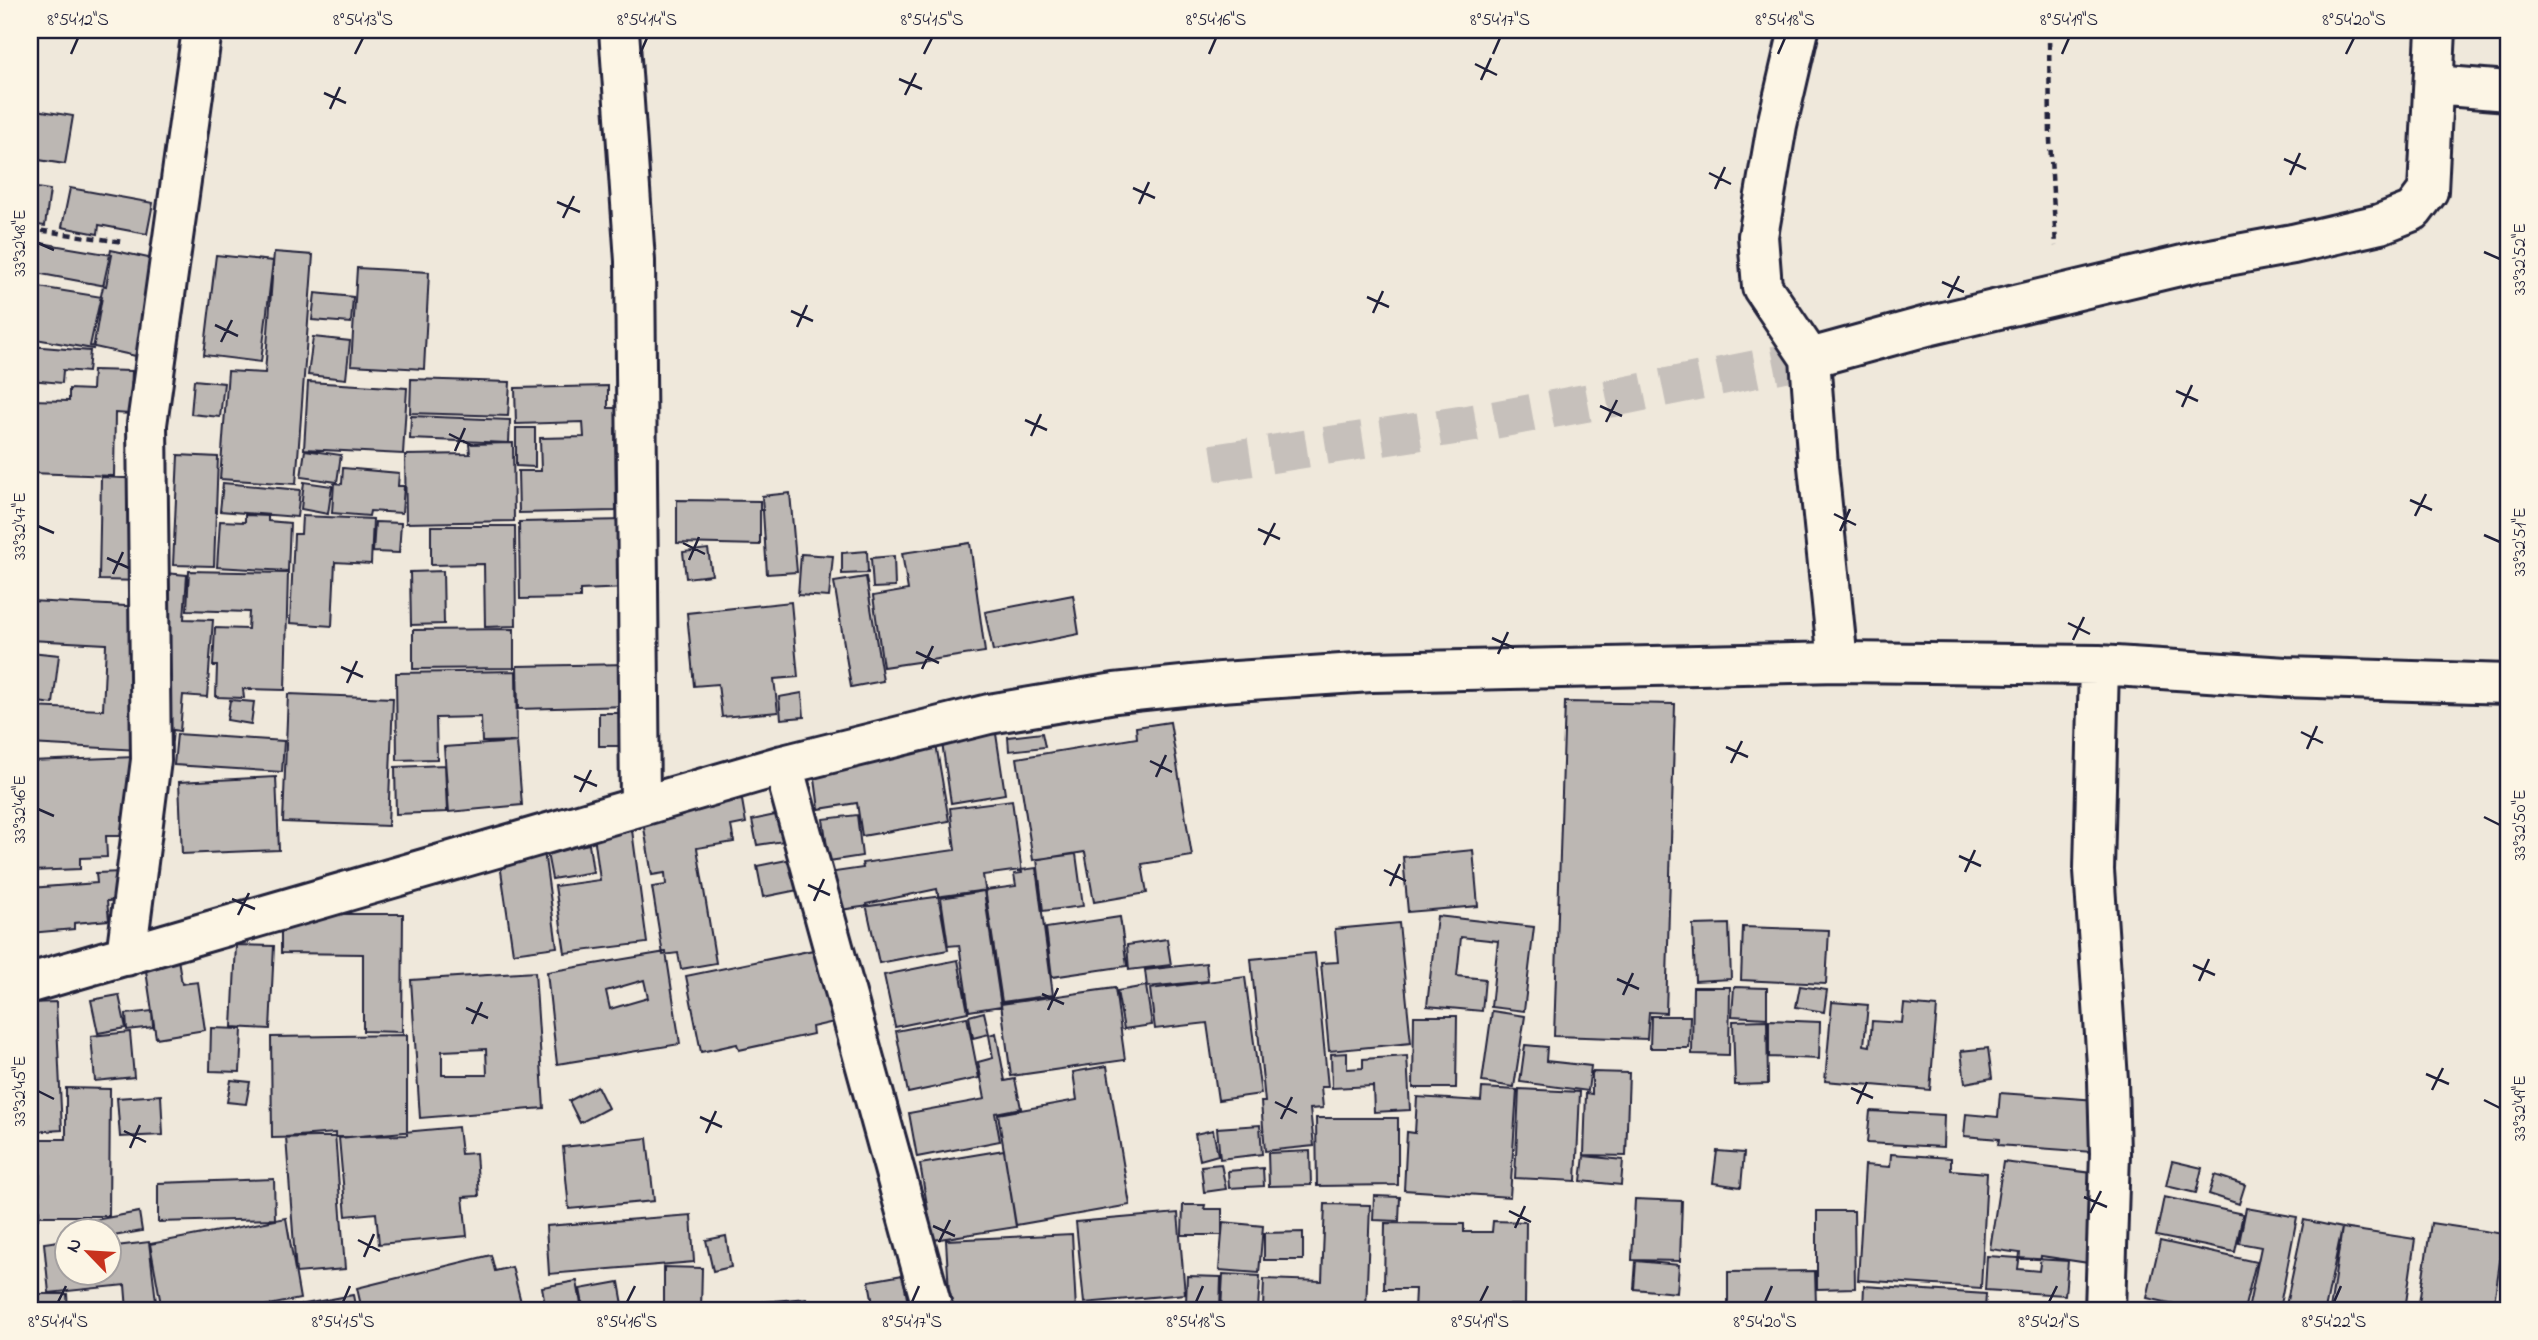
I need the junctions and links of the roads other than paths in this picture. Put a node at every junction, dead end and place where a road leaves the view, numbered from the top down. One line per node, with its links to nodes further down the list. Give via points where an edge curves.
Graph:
1 (202, 30): 13 (street, via 147,425 151,760)
2 (619, 30): 12 (street, via 635,261)
3 (1799, 30): 7 (street, via 1758,236 1762,287)
4 (2437, 30): 5 (street)
5 (2434, 85): 6 (street); 7 (street, via 2428,191 2413,211 2381,224 2200,261)
6 (2508, 91)
7 (1810, 358): 8 (street)
8 (1838, 662): 9 (street); 11 (street, via 1371,672 1221,682 1016,709)
9 (2099, 665): 10 (street); 16 (street, via 2094,870 2110,1153)
10 (2508, 684)
11 (783, 765): 12 (street); 15 (street)
12 (640, 804): 13 (street)
13 (127, 956): 14 (street)
14 (30, 983)
15 (933, 1310)
16 (2105, 1310)

